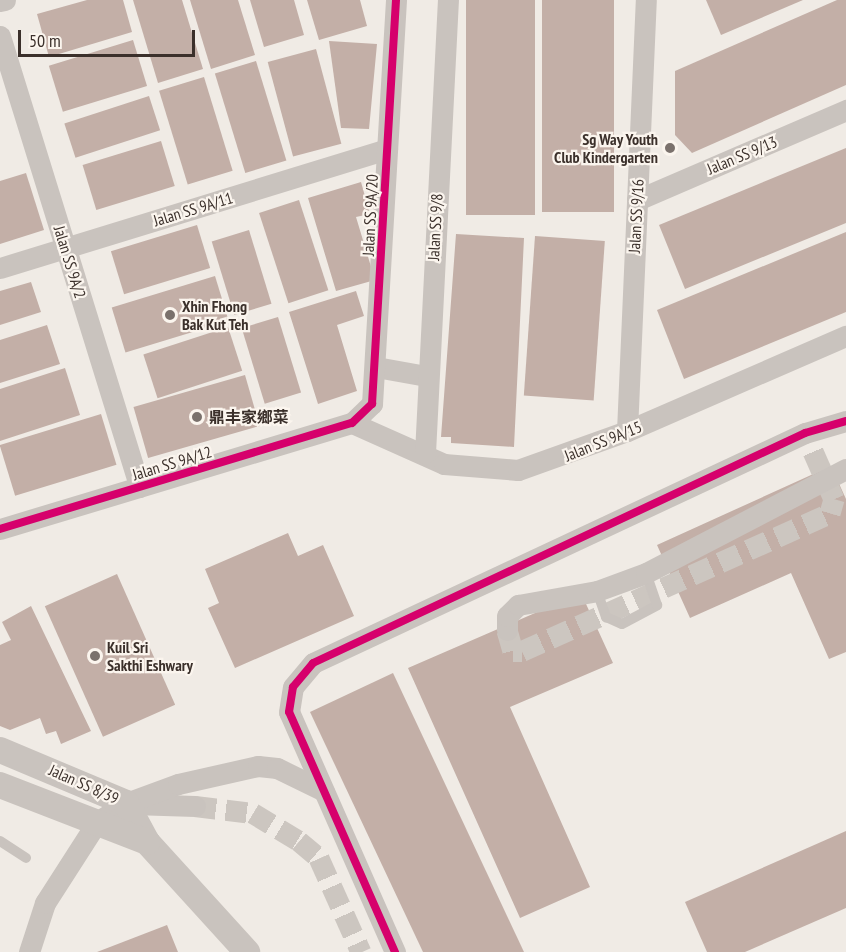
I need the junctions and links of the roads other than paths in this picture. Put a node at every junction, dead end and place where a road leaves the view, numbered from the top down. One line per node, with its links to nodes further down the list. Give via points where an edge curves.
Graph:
1 (5, 0): 5 (street)
2 (396, 0): 8 (street, Jalan SS 9A/20)
3 (448, 0): 14 (street, Jalan SS 9/8)
4 (646, 0): 9 (street, Jalan SS 9/16)
5 (0, 2)
6 (0, 36): 10 (street, Jalan SS 9A/2)
7 (846, 110): 9 (street, Jalan SS 9/13)
8 (387, 149): 10 (street, Jalan SS 9A/11); 13 (street, Jalan SS 9A/20)
9 (637, 200): 17 (street, Jalan SS 9/16)
10 (66, 248): 11 (street, Jalan SS 9A/11); 20 (street, Jalan SS 9A/2)
11 (0, 268)
12 (846, 336): 17 (street, Jalan SS 9A/15)
13 (376, 367): 14 (street); 16 (street, Jalan SS 9A/20, via 372,404)
14 (426, 376): 18 (street, Jalan SS 9/8)
15 (846, 421): 26 (street, via 805,433 314,663 293,687 290,712)
16 (352, 423): 18 (street, Jalan SS 9A/15); 20 (street, Jalan SS 9A/12)
17 (627, 431): 18 (street, Jalan SS 9A/15, via 518,470 444,464)
18 (425, 453)
19 (841, 472): 22 (street)
20 (140, 487): 21 (street, Jalan SS 9A/12)
21 (0, 529)
22 (646, 573): 23 (street); 23 (lane, via 657,605 622,624 606,617)
23 (597, 591): 24 (street, via 518,605 507,616)
24 (507, 630)
25 (0, 750): 30 (street, Jalan SS 8/39)
26 (306, 752): 27 (street); 29 (street)
27 (267, 767): 29 (street); 30 (street, via 178,784)
28 (0, 785): 32 (street, Jalan SS 8/39)
29 (324, 791): 38 (street)
30 (126, 803): 31 (street); 32 (street); 34 (street, Jalan SS 8/39)
31 (195, 806)
32 (98, 822): 34 (street, Jalan SS 8/39); 36 (street, via 45,903)
33 (0, 841): 35 (lane)
34 (147, 842): 37 (street, Jalan SS 8/39)
35 (26, 858)
36 (28, 952)
37 (247, 952)
38 (395, 952)

